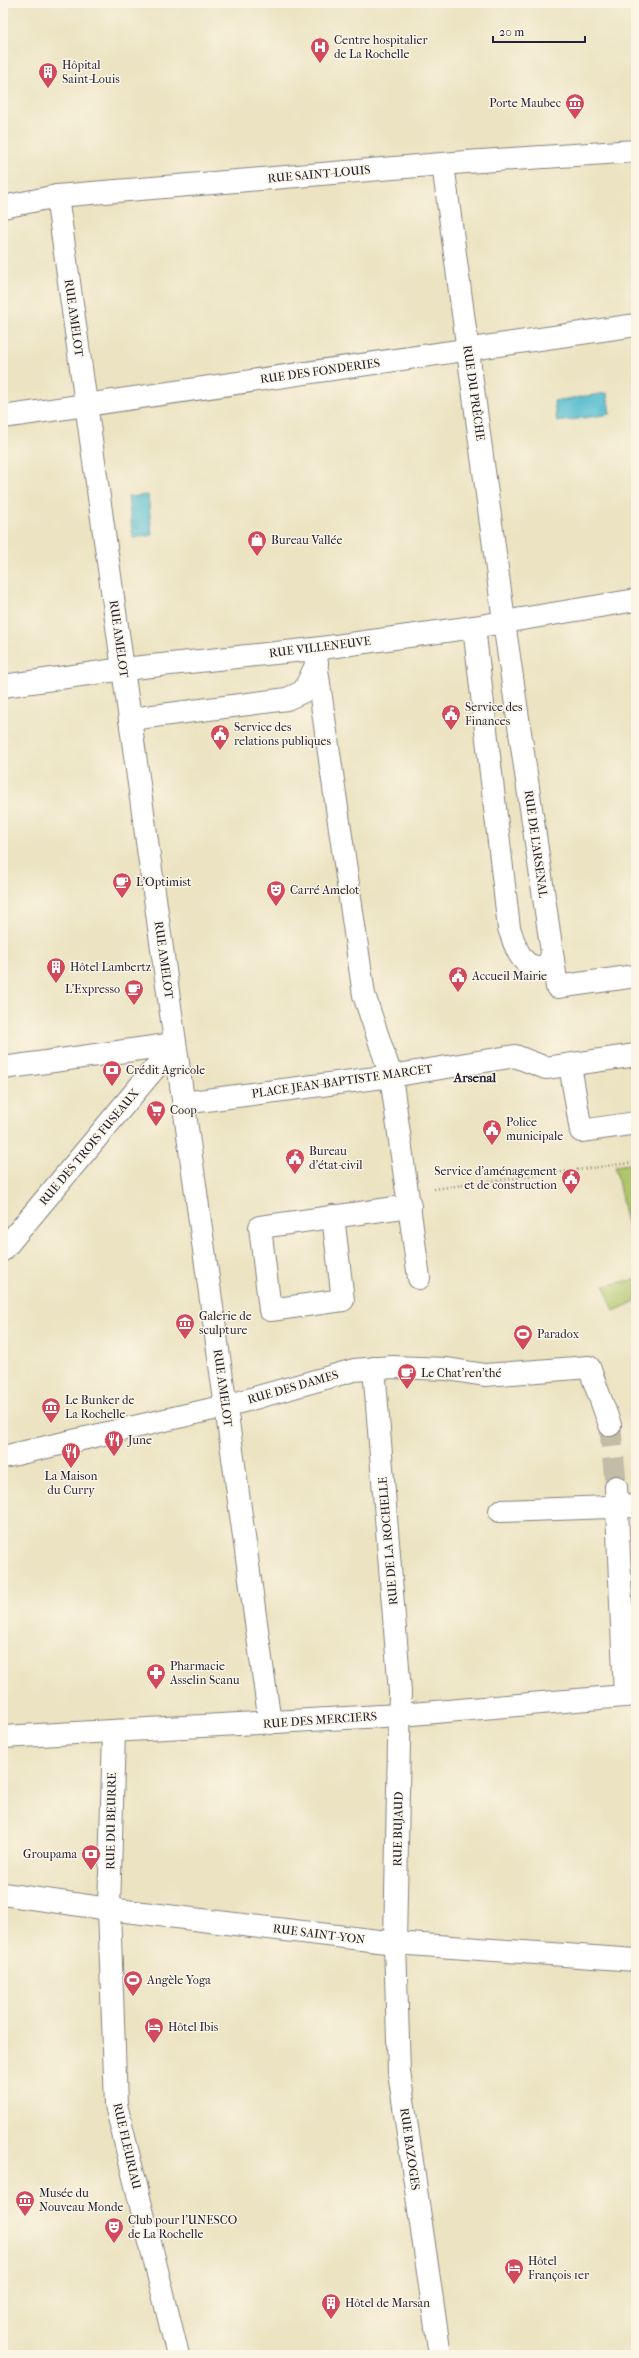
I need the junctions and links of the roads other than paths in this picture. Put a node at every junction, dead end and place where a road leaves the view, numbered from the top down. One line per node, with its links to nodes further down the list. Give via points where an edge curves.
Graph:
1 (636, 151): 2 (street, RUE SAINT-LOUIS)
2 (443, 164): 3 (street, RUE SAINT-LOUIS); 6 (street, RUE DU PRÊCHE)
3 (57, 196): 4 (street, RUE SAINT-LOUIS); 7 (street, RUE AMELOT)
4 (3, 206)
5 (636, 324): 6 (street, RUE DES FONDERIES)
6 (468, 349): 7 (street, RUE DES FONDERIES); 10 (street, RUE DU PRÊCHE)
7 (86, 405): 8 (street, RUE DES FONDERIES); 13 (street, RUE AMELOT)
8 (3, 417)
9 (636, 600): 10 (street, RUE VILLENEUVE)
10 (504, 622): 11 (street, RUE VILLENEUVE); 16 (street, RUE DE L'ARSENAL)
11 (474, 626): 12 (street, RUE VILLENEUVE); 16 (street, via 509,928 515,948 531,965 544,966 549,963)
12 (315, 656): 13 (street, RUE VILLENEUVE); 15 (street, via 304,690 287,699); 22 (street, via 364,995)
13 (123, 669): 14 (street, RUE VILLENEUVE); 15 (street, RUE AMELOT)
14 (3, 686)
15 (130, 719): 18 (street, RUE AMELOT)
16 (552, 954): 17 (street, RUE DE L'ARSENAL, via 558,987)
17 (636, 976)
18 (175, 1044): 21 (street); 23 (street, RUE AMELOT); 27 (street, RUE DES TROIS FUSEAUX)
19 (636, 1055): 20 (street, PLACE JEAN-BAPTISTE MARCET)
20 (570, 1065): 22 (street, PLACE JEAN-BAPTISTE MARCET, via 546,1068 515,1056); 24 (street, via 580,1131)
21 (3, 1068)
22 (391, 1076): 23 (street, PLACE JEAN-BAPTISTE MARCET); 25 (street)
23 (184, 1103): 30 (street, RUE AMELOT)
24 (636, 1123)
25 (410, 1206): 26 (street); 28 (street)
26 (332, 1216): 26 (street, via 260,1227 270,1310 343,1300)
27 (3, 1250)
28 (419, 1278)
29 (374, 1368): 30 (street, RUE DES DAMES, via 354,1370); 31 (street, RUE DES DAMES, via 447,1369 485,1375 589,1367); 37 (street, RUE DE LA ROCHELLE)
30 (226, 1406): 32 (street, RUE DES DAMES); 38 (street, RUE AMELOT)
31 (610, 1425)
32 (3, 1457)
33 (616, 1486): 34 (street)
34 (626, 1507): 35 (street); 36 (street)
35 (500, 1510)
36 (630, 1696): 37 (street, RUE DES MERCIERS)
37 (400, 1715): 38 (street, RUE DES MERCIERS); 43 (street, RUE BUJAUD)
38 (270, 1723): 39 (street, RUE DES MERCIERS)
39 (114, 1732): 40 (street, RUE DES MERCIERS); 42 (street, RUE DU BEURRE)
40 (3, 1737)
41 (3, 1894): 42 (street, RUE SAINT-YON)
42 (109, 1909): 43 (street, RUE SAINT-YON); 45 (street, RUE FLEURIAU, via 116,2105)
43 (395, 1943): 44 (street, RUE SAINT-YON); 46 (street, RUE BAZOGES, via 399,2072)
44 (636, 1960)
45 (178, 2355)
46 (440, 2355)

